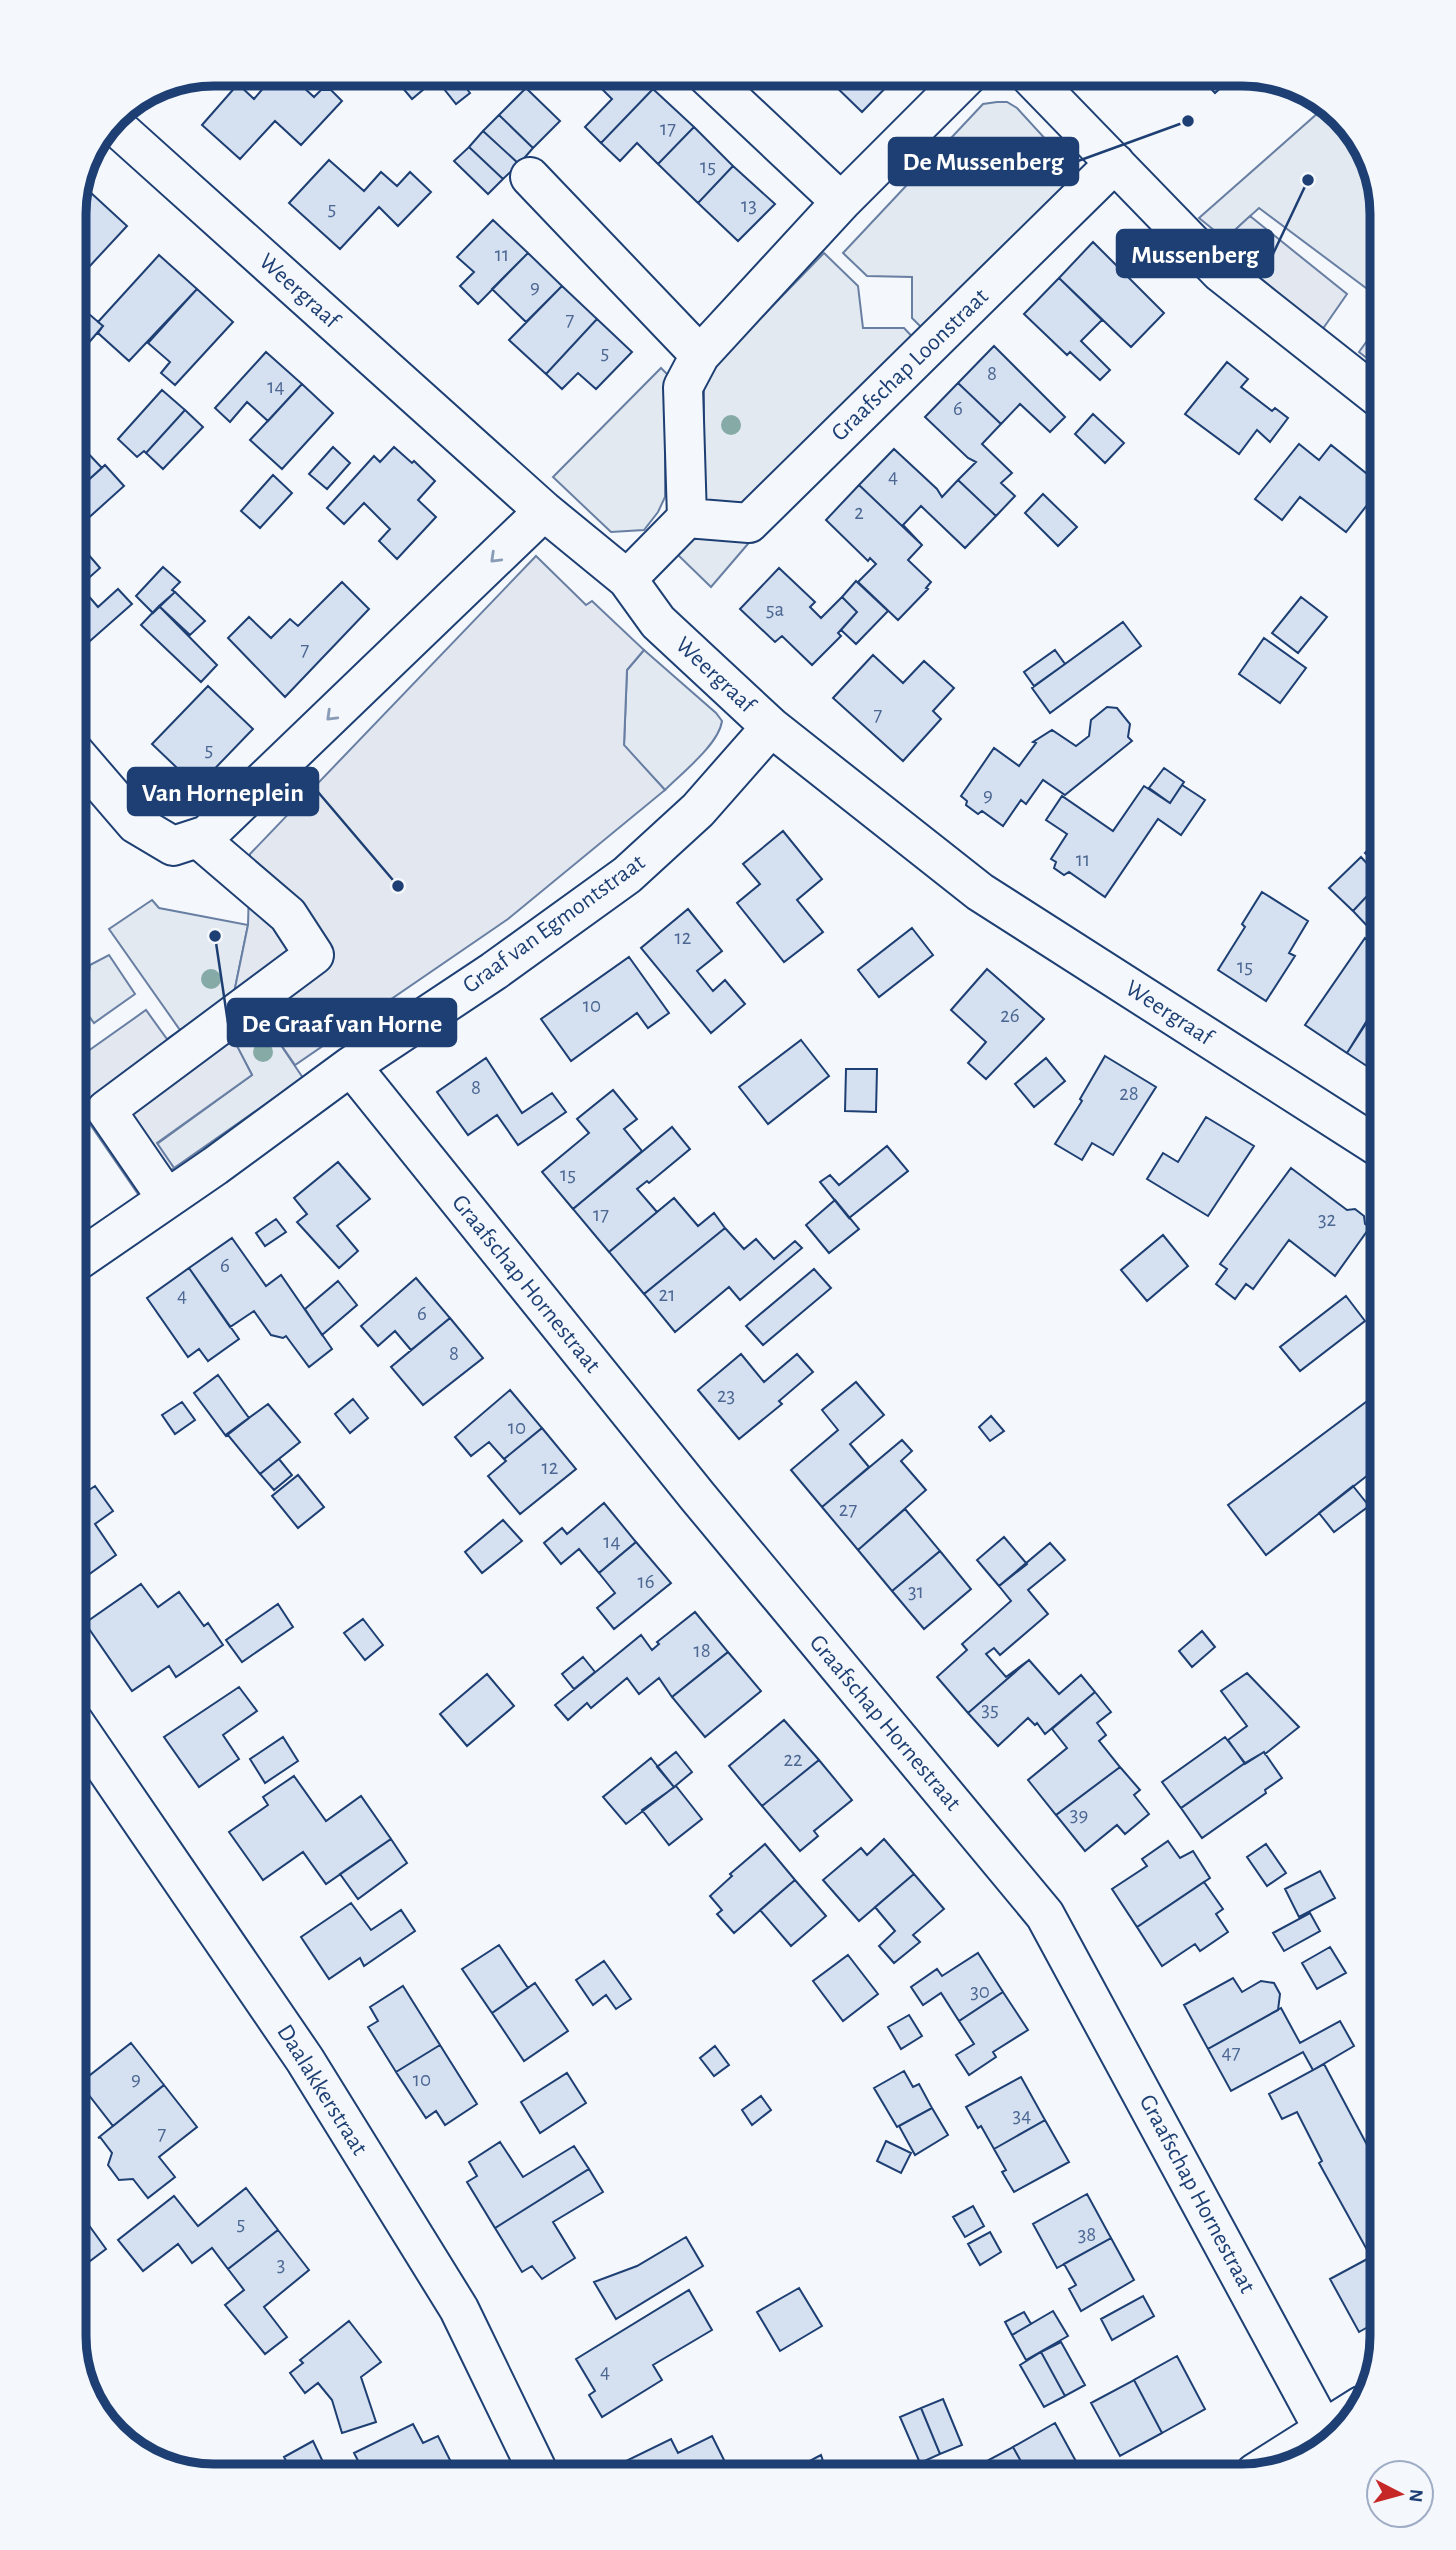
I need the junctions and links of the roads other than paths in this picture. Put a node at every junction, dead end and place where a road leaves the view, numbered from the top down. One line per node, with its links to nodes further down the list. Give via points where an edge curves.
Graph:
1 (718, 86): 7 (street)
2 (957, 86): 7 (street)
3 (1040, 86): 5 (street)
4 (118, 128): 10 (street, Weergraaf)
5 (1115, 163): 9 (street, via 1220,272); 11 (street, Graafschap Loonstraat, via 749,523)
6 (530, 177): 8 (street)
7 (841, 202): 8 (street)
8 (700, 355): 11 (street, via 683,387)
9 (1370, 391)
10 (544, 511): 12 (street, Weergraaf); 15 (street, one-way to 15, via 207,835)
11 (687, 517): 12 (street)
12 (627, 579): 13 (street, Weergraaf, via 658,622)
13 (771, 727): 16 (street, Graaf van Egmontstraat, via 698,810 627,875); 17 (street, Weergraaf, via 980,892)
14 (86, 766): 15 (street, via 135,824 173,846)
15 (198, 838): 18 (street, via 288,915 314,955 106,1110)
16 (351, 1066): 18 (street, Graaf van Egmontstraat); 21 (street, Graafschap Hornestraat, via 698,1497 1045,1914)
17 (1370, 1141)
18 (167, 1199): 19 (street, Graaf van Egmontstraat)
19 (86, 1256)
20 (86, 1740): 24 (street, Daalakkerstraat, via 305,2060 459,2309)
21 (1325, 2433)
22 (1316, 2440): 23 (street)
23 (1289, 2455)
24 (534, 2464)

